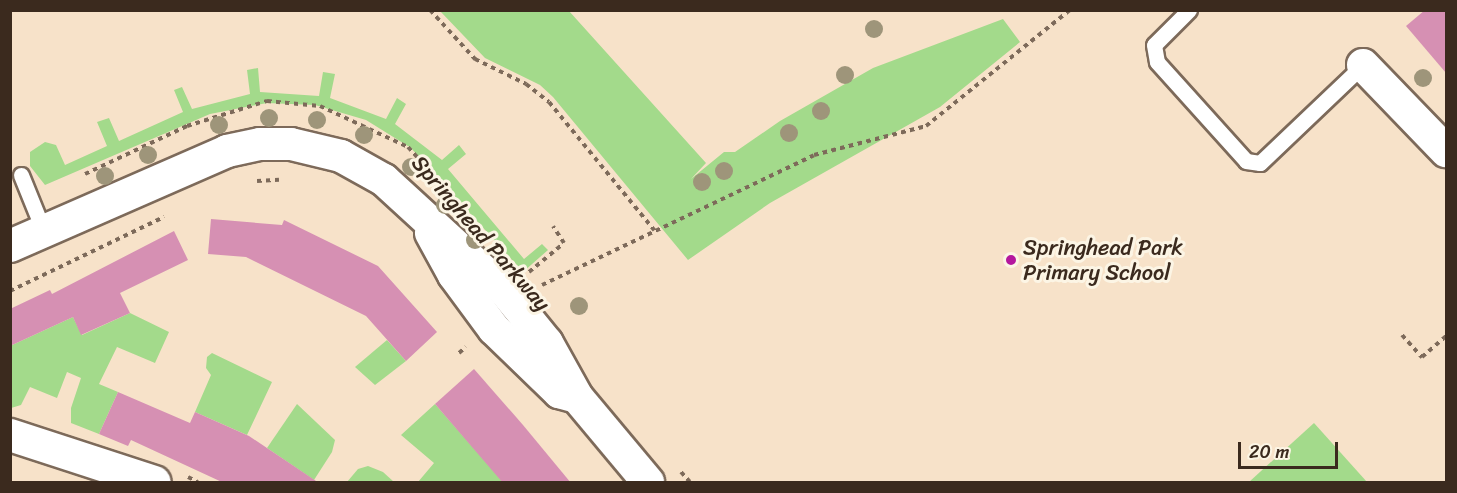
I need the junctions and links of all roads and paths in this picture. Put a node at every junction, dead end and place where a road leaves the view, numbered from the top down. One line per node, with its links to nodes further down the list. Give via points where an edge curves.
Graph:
1 (430, 10): 13 (path, via 475,59 526,84 549,102)
2 (1070, 10): 13 (path, via 927,126 814,155)
3 (1189, 10): 4 (lane, via 1154,45 1157,62 1246,161 1260,162)
4 (1363, 65): 5 (street)
5 (1446, 152)
6 (21, 175): 14 (lane)
7 (75, 179): 10 (path, Springhead Parkway, via 187,126 267,101 320,106 408,147)
8 (283, 180): 9 (path)
9 (247, 182)
10 (453, 196)
11 (173, 213): 18 (path)
12 (553, 226): 16 (path, via 564,243)
13 (654, 231): 17 (path, via 587,260)
14 (44, 232): 15 (street, Springhead Parkway); 24 (street, Springhead Parkway, via 200,161 260,144 300,145 349,159 384,180 425,220 454,275 494,329 559,392 577,398)
15 (10, 246)
16 (521, 278)
17 (532, 290)
18 (10, 291)
19 (1402, 335): 20 (path, via 1422,357)
20 (1446, 336)
21 (10, 435): 23 (street, via 106,463)
22 (676, 466): 25 (path)
23 (154, 483)
24 (648, 483)
25 (690, 483)

